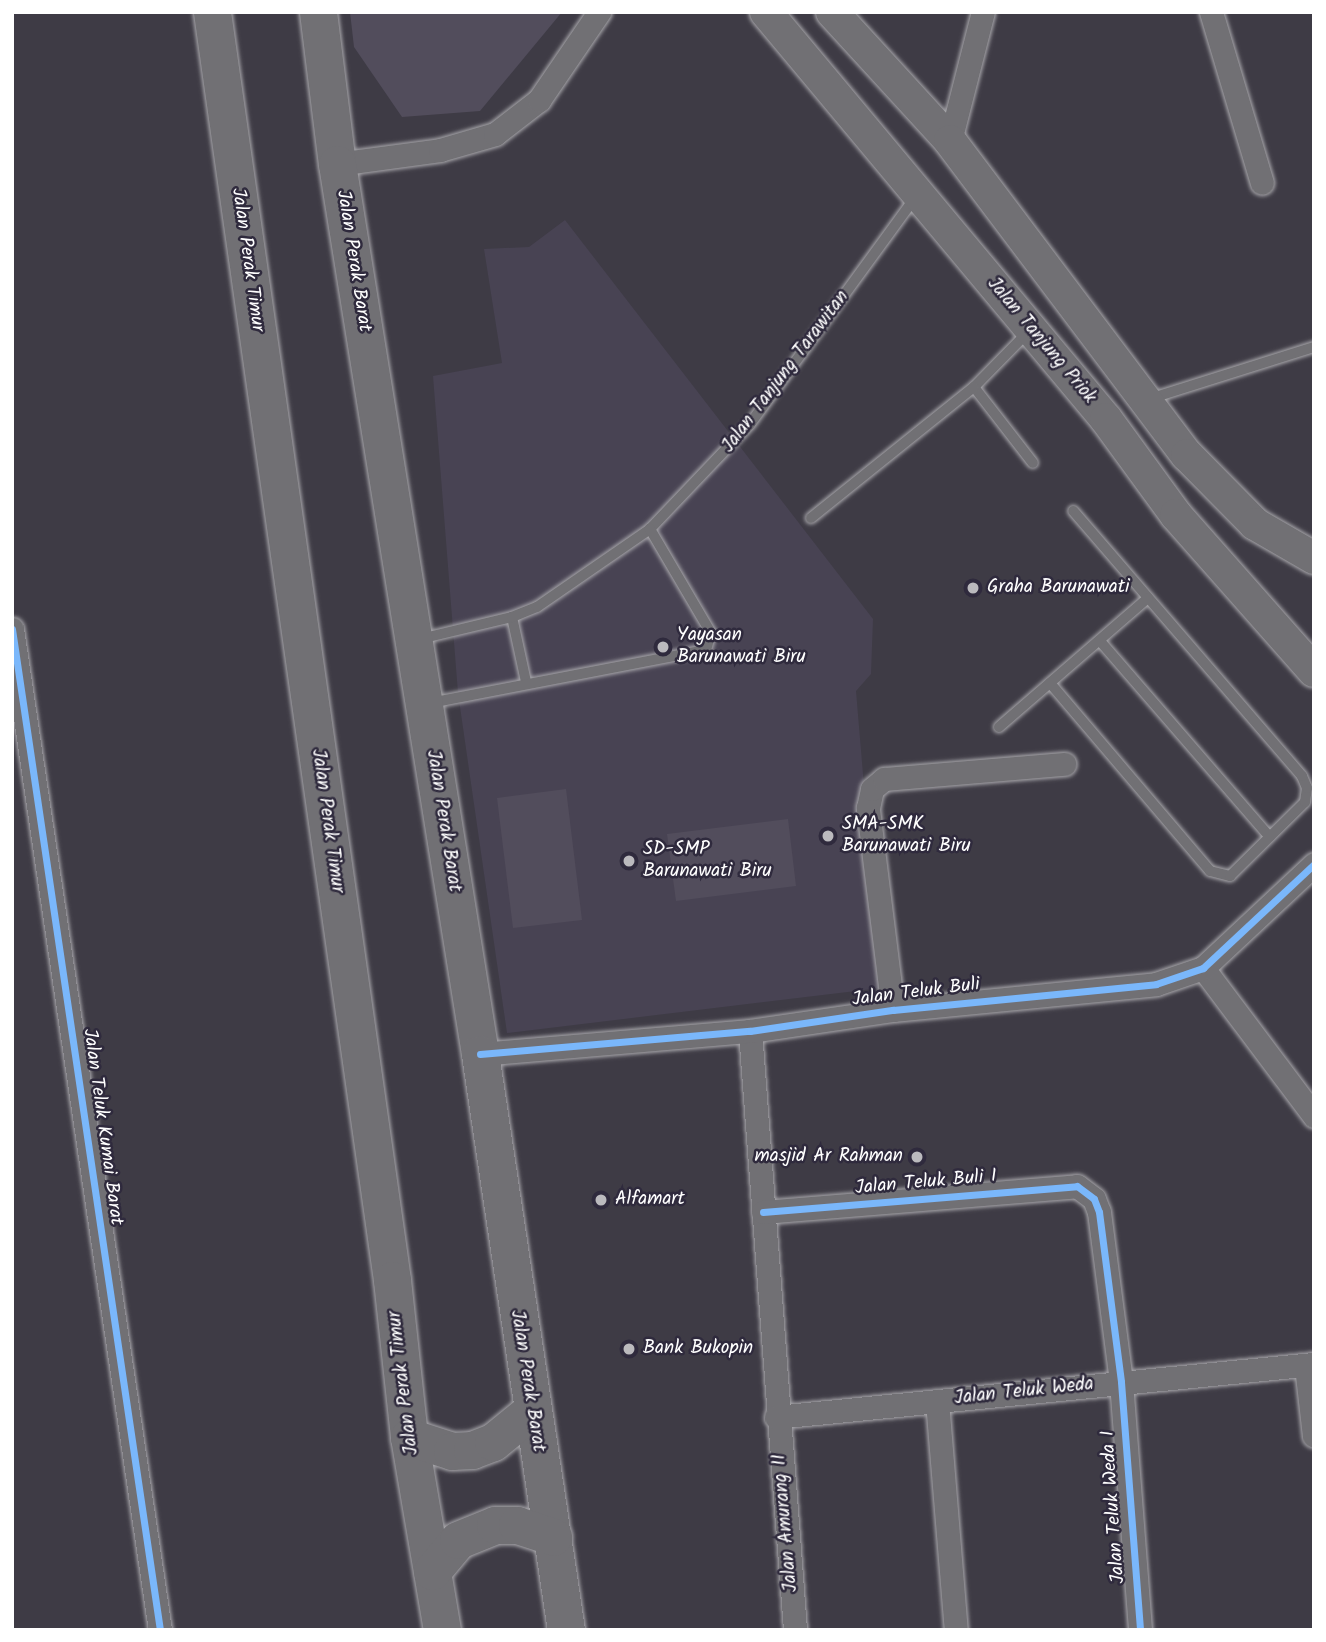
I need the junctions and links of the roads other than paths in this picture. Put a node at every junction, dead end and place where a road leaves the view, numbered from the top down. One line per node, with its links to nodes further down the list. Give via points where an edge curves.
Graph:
1 (212, 12): 46 (highway, Jalan Perak Timur, via 392,1280)
2 (318, 12): 9 (highway, Jalan Perak Barat)
3 (599, 12): 9 (street, via 539,100 495,134 440,150)
4 (766, 12): 11 (main road, Jalan Tanjung Priok)
5 (832, 12): 8 (main road)
6 (983, 12): 8 (street)
7 (1212, 12): 10 (street)
8 (950, 141): 15 (main road)
9 (337, 164): 24 (highway, Jalan Perak Barat)
10 (1262, 183)
11 (918, 195): 12 (main road, Jalan Tanjung Priok); 19 (lane, Jalan Tanjung Tarawitan, via 750,424)
12 (1031, 329): 14 (lane); 26 (main road, Jalan Tanjung Priok, via 1106,419 1176,515)
13 (1314, 347): 15 (lane)
14 (974, 387): 16 (lane); 18 (lane)
15 (1144, 401): 20 (main road, via 1187,455 1255,524)
16 (1033, 463)
17 (1073, 511): 21 (lane)
18 (811, 518)
19 (650, 529): 22 (lane, Jalan Tanjung Tarawitan, via 569,588); 27 (lane, via 710,633 710,646 700,653)
20 (1314, 558)
21 (1147, 598): 25 (lane); 32 (lane, via 1302,776 1307,788 1305,802)
22 (512, 617): 24 (lane, Jalan Tanjung Tarawitan); 27 (lane)
23 (12, 629): 49 (street, Jalan Teluk Kumai Barat)
24 (414, 640): 29 (highway, Jalan Perak Barat)
25 (1100, 641): 28 (lane); 32 (lane)
26 (1314, 671)
27 (526, 682): 29 (lane)
28 (1050, 684): 30 (lane); 32 (lane, via 1210,872 1230,876)
29 (425, 704): 37 (highway, Jalan Perak Barat)
30 (999, 727)
31 (1065, 764): 35 (street, via 884,779 872,789 869,808)
32 (1269, 837)
33 (1314, 864): 34 (street, Jalan Teluk Buli)
34 (1203, 968): 35 (street, Jalan Teluk Buli, via 1156,984); 38 (street)
35 (893, 1010): 36 (street, Jalan Teluk Buli)
36 (750, 1031): 37 (street, Jalan Teluk Buli); 39 (street, Jalan Amurang II)
37 (480, 1054): 43 (highway, Jalan Perak Barat)
38 (1314, 1116)
39 (763, 1212): 41 (street, Jalan Teluk Buli I, via 1077,1186 1088,1193 1099,1212); 44 (street, Jalan Amurang II)
40 (1310, 1365): 41 (street, Jalan Teluk Weda); 45 (street)
41 (1121, 1382): 42 (street, Jalan Teluk Weda); 54 (street, Jalan Teluk Weda I)
42 (937, 1401): 44 (street, Jalan Teluk Weda); 53 (street)
43 (531, 1411): 46 (highway, via 493,1442 472,1450 452,1451); 47 (highway, Jalan Perak Barat)
44 (776, 1417): 52 (street, Jalan Amurang II)
45 (1314, 1436)
46 (409, 1437): 48 (highway, Jalan Perak Timur)
47 (552, 1536): 48 (highway, via 517,1525 486,1528 457,1540); 51 (highway, Jalan Perak Barat)
48 (432, 1571): 50 (highway, Jalan Perak Timur)
49 (160, 1630)
50 (442, 1630)
51 (566, 1630)
52 (795, 1630)
53 (956, 1630)
54 (1140, 1630)

